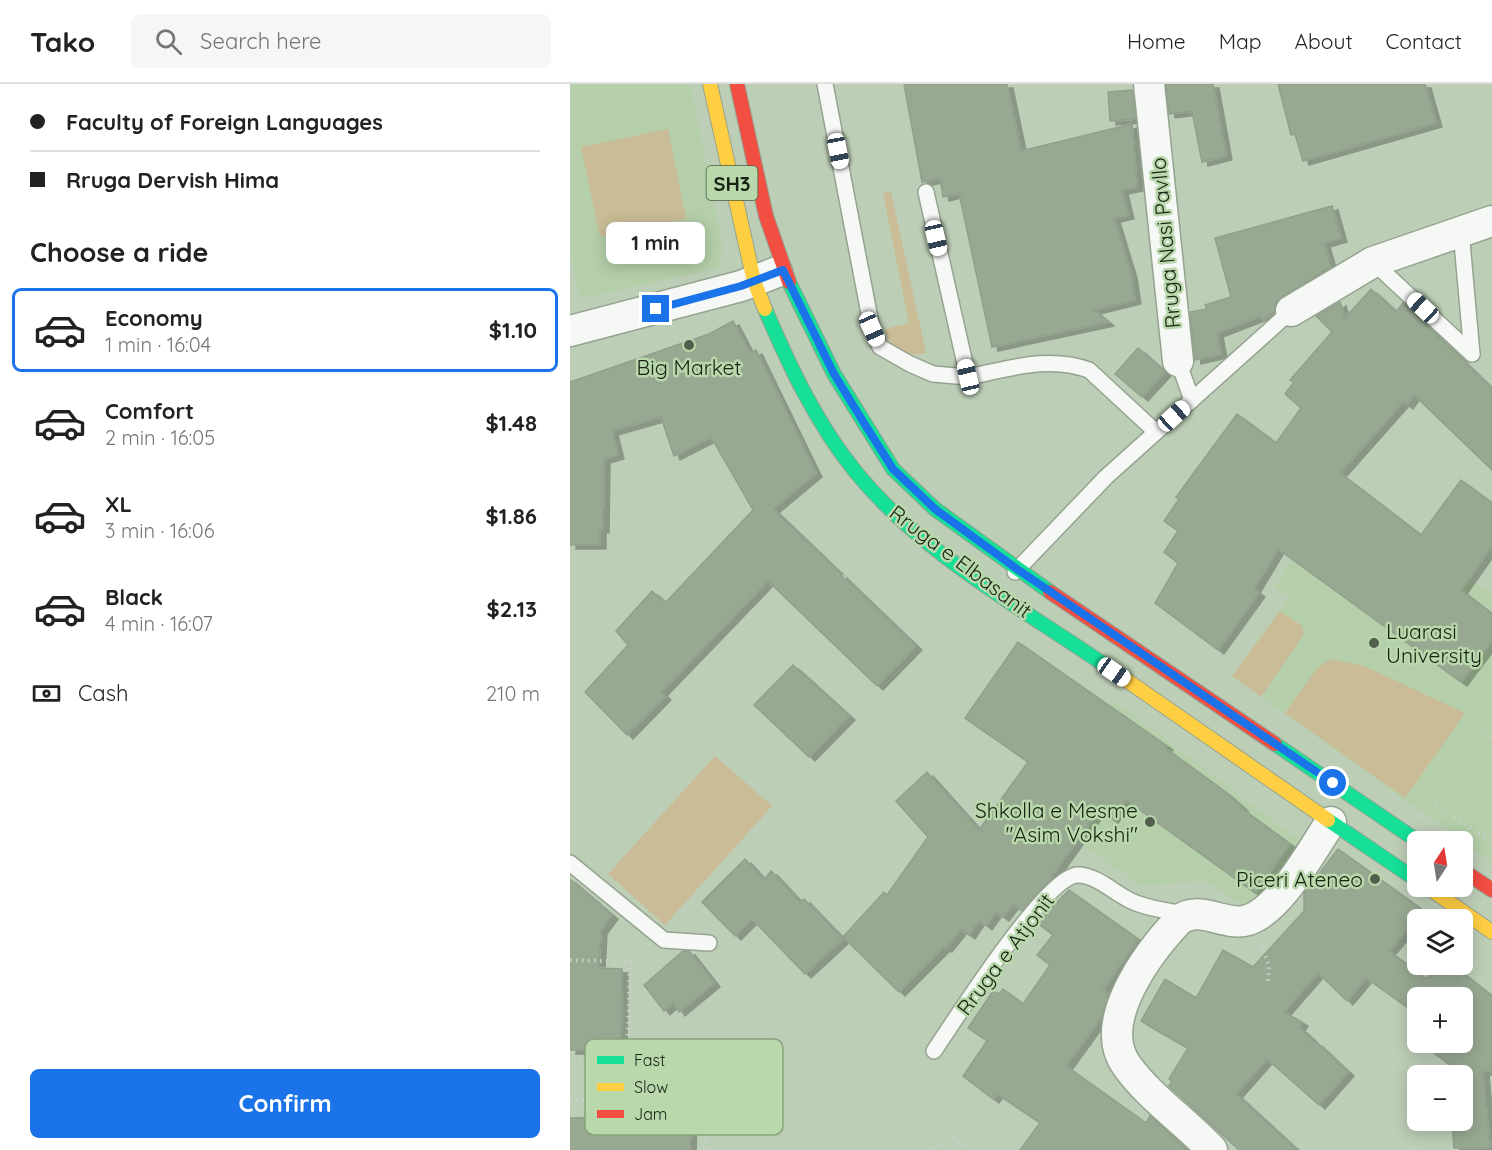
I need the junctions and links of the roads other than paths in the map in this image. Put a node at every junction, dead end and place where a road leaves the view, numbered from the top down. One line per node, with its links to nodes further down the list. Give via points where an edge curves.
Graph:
1 (710, 84): 10 (main road, Rruga e Elbasanit / SH3)
2 (737, 84): 9 (main road, Rruga e Elbasanit / SH3, via 766,216)
3 (825, 84): 14 (lane, via 872,329 880,347 933,374)
4 (1149, 84): 13 (street, Rruga Nasi Pavllo)
5 (926, 192): 14 (lane)
6 (1492, 221): 7 (street)
7 (1461, 231): 8 (street); 8 (lane, via 1473,354)
8 (1373, 262): 11 (street)
9 (783, 270): 10 (street); 17 (main road, Rruga e Elbasanit / SH3, via 834,374 893,469 935,509)
10 (754, 281): 12 (street); 18 (main road, Rruga e Elbasanit / SH3, via 807,394 836,444 872,491 917,532)
11 (1291, 311): 15 (lane)
12 (570, 331)
13 (1178, 361): 15 (lane, Rruga Nasi Pavllo)
14 (968, 377): 16 (lane, via 1034,364 1075,365 1089,370)
15 (1192, 400): 16 (lane)
16 (1156, 432): 17 (lane, via 1079,503)
17 (1017, 569): 18 (lane); 20 (main road, Rruga e Elbasanit / SH3)
18 (1000, 594): 19 (main road, Rruga e Elbasanit / SH3)
19 (1331, 822): 22 (main road, Rruga e Elbasanit / SH3); 26 (street, Rruga e Atjonit, via 1269,907 1250,919 1233,921)
20 (1407, 834)
21 (570, 862): 28 (lane, via 664,940)
22 (1407, 874)
23 (1473, 877): 24 (main road)
24 (1492, 890)
25 (1442, 897): 27 (main road)
26 (1188, 914): 29 (lane, Rruga e Atjonit, via 1135,903 1084,876 1066,879 1040,903); 30 (street, via 1172,927 1137,976 1119,1019 1117,1043 1128,1068)
27 (1492, 932)
28 (710, 943)
29 (934, 1051)
30 (1212, 1150)

